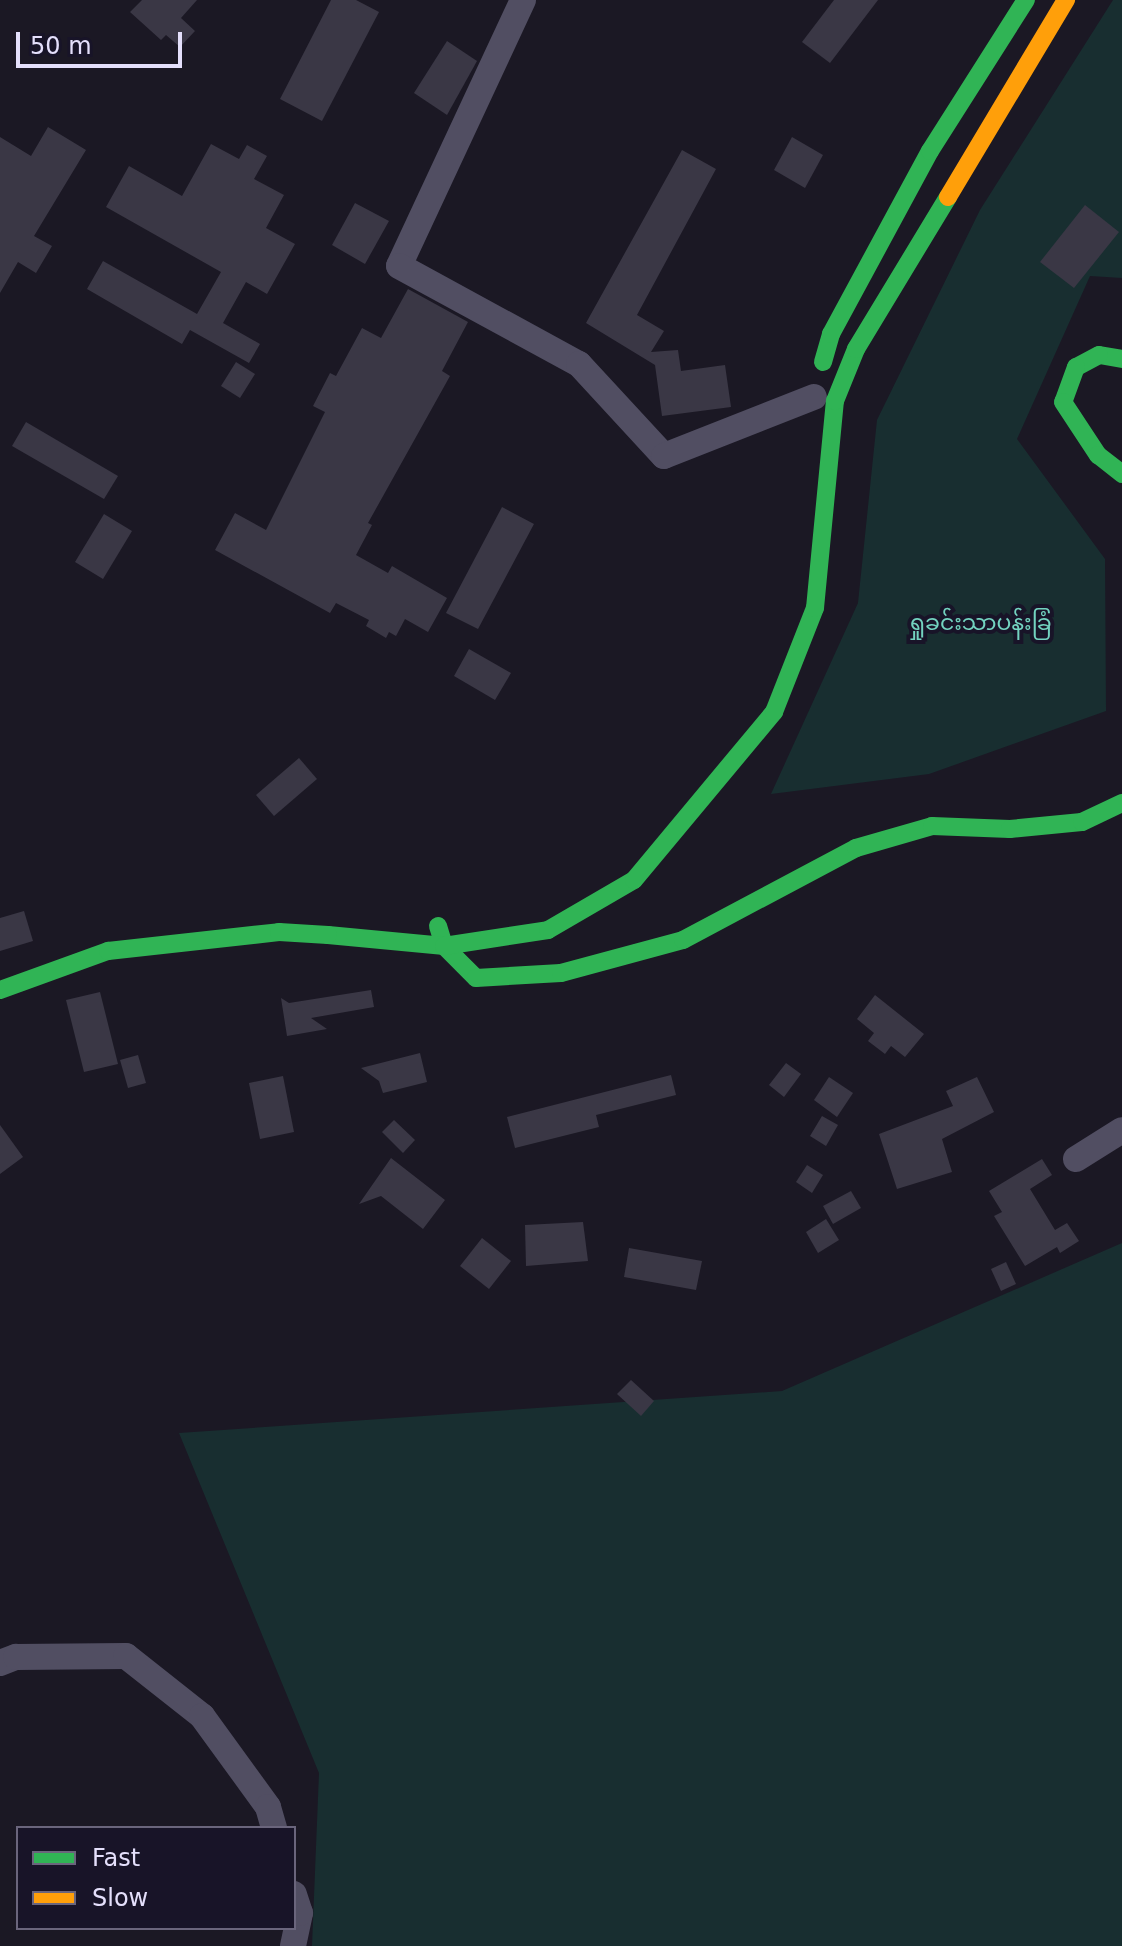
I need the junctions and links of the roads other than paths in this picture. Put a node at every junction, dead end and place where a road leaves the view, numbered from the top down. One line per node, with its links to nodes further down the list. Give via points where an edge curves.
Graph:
1 (523, 0): 7 (street, via 399,266 579,364 664,456)
2 (1026, 0): 4 (main road, via 930,151)
3 (1066, 0): 5 (main road)
4 (831, 334): 5 (main road); 7 (main road)
5 (856, 349): 11 (main road, via 835,401 815,608 774,712 634,880 548,930)
6 (1122, 359): 8 (main road, via 1099,355 1076,367 1063,402 1098,455)
7 (813, 405)
8 (1122, 474)
9 (1122, 803): 11 (main road, via 1082,822 1010,829 932,826 856,848 683,940 561,973 476,978)
10 (328, 935): 11 (main road); 11 (main road, via 443,918); 12 (main road, via 279,932 108,951)
11 (444, 946)
12 (0, 990)
13 (1122, 1130): 14 (street)
14 (1076, 1159)
15 (0, 1663): 16 (street, via 16,1657 126,1656 202,1716 268,1807)
16 (273, 1826)
17 (296, 1900): 18 (street, via 300,1913)
18 (293, 1946)

